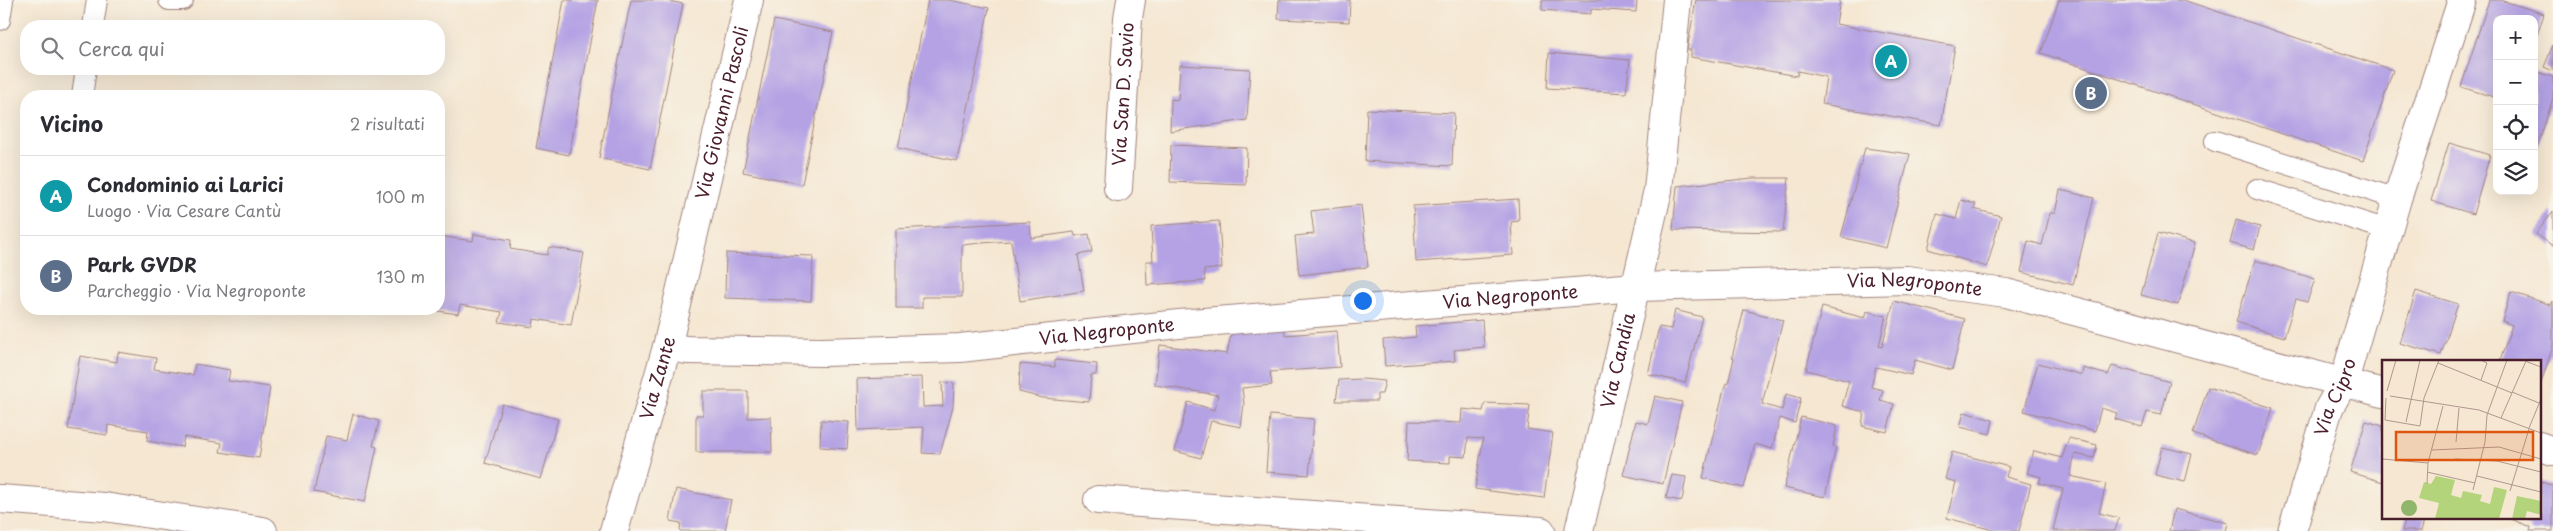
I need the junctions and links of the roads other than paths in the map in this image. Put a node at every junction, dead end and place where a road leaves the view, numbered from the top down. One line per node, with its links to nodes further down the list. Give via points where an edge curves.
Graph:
1 (4, 0): 9 (lane)
2 (97, 0): 10 (lane)
3 (169, 0): 4 (lane)
4 (183, 0)
5 (749, 0): 17 (street, Via Giovanni Pascoli)
6 (1131, 0): 14 (street, Via San D. Savio)
7 (1677, 0): 19 (street, Via Candia, via 1658,190)
8 (2462, 0): 16 (street, Via Cipro)
9 (0, 20)
10 (94, 20)
11 (85, 75): 12 (lane)
12 (83, 90)
13 (2215, 141): 16 (lane)
14 (1118, 188)
15 (2257, 189): 18 (lane)
16 (2397, 199): 18 (street, Via Cipro)
17 (697, 224): 20 (street, Via Zante)
18 (2388, 230): 21 (street, Via Cipro)
19 (1636, 287): 20 (street, Via Negroponte, via 1179,324 960,348 822,352 686,350); 21 (street, Via Negroponte, via 1927,282 2006,293); 31 (street, Via Candia)
20 (667, 346): 29 (street, Via Zante)
21 (2344, 381): 22 (street, Via Negroponte); 32 (street, Via Cipro, via 2329,408)
22 (2382, 393)
23 (2540, 446): 24 (street)
24 (2553, 451)
25 (0, 499): 27 (street, via 104,507)
26 (1098, 500): 30 (street)
27 (195, 525): 28 (street)
28 (263, 531)
29 (614, 531)
30 (1541, 531)
31 (1579, 531)
32 (2292, 531)

